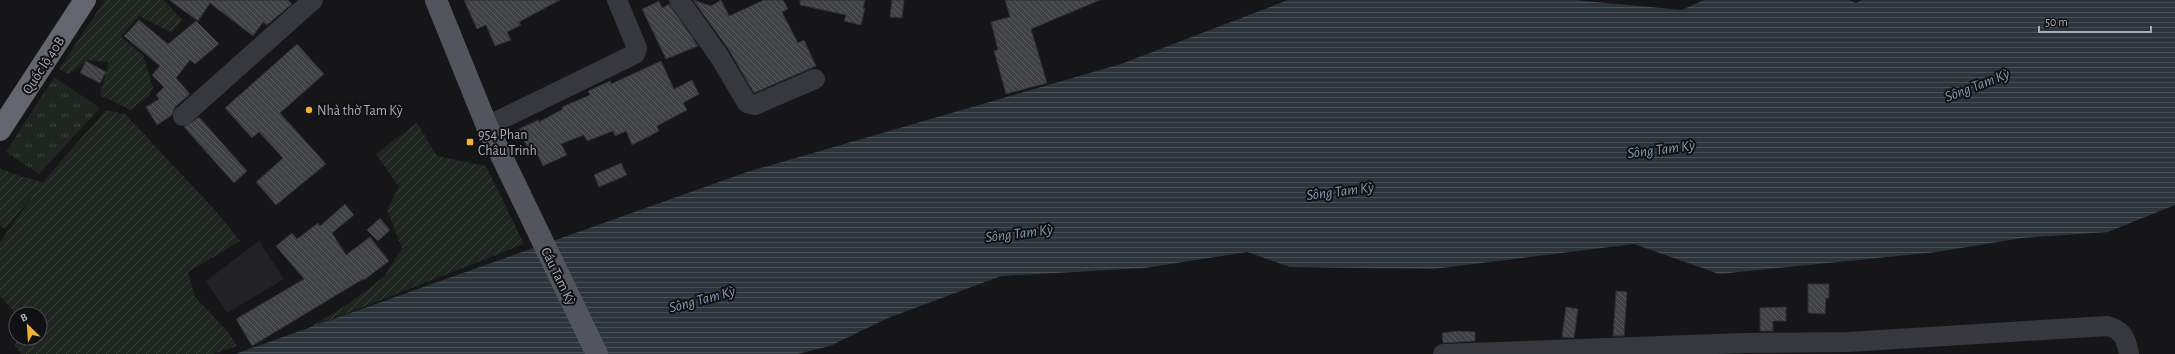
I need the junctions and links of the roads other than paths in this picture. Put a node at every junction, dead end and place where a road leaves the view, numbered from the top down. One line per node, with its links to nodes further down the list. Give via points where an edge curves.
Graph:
1 (313, 0): 7 (street)
2 (436, 0): 8 (main road, Cầu Tam Kỳ)
3 (617, 0): 8 (street, via 637,48 635,54)
4 (679, 0): 6 (street, via 719,56 747,103 755,105)
5 (78, 3): 9 (highway, Quốc lộ 40B)
6 (814, 79)
7 (183, 116)
8 (487, 126): 10 (main road, Cầu Tam Kỳ)
9 (0, 130)
10 (597, 354)
11 (1444, 354): 12 (street, via 1744,343 1848,342 2107,326 2122,333)
12 (2129, 354)

